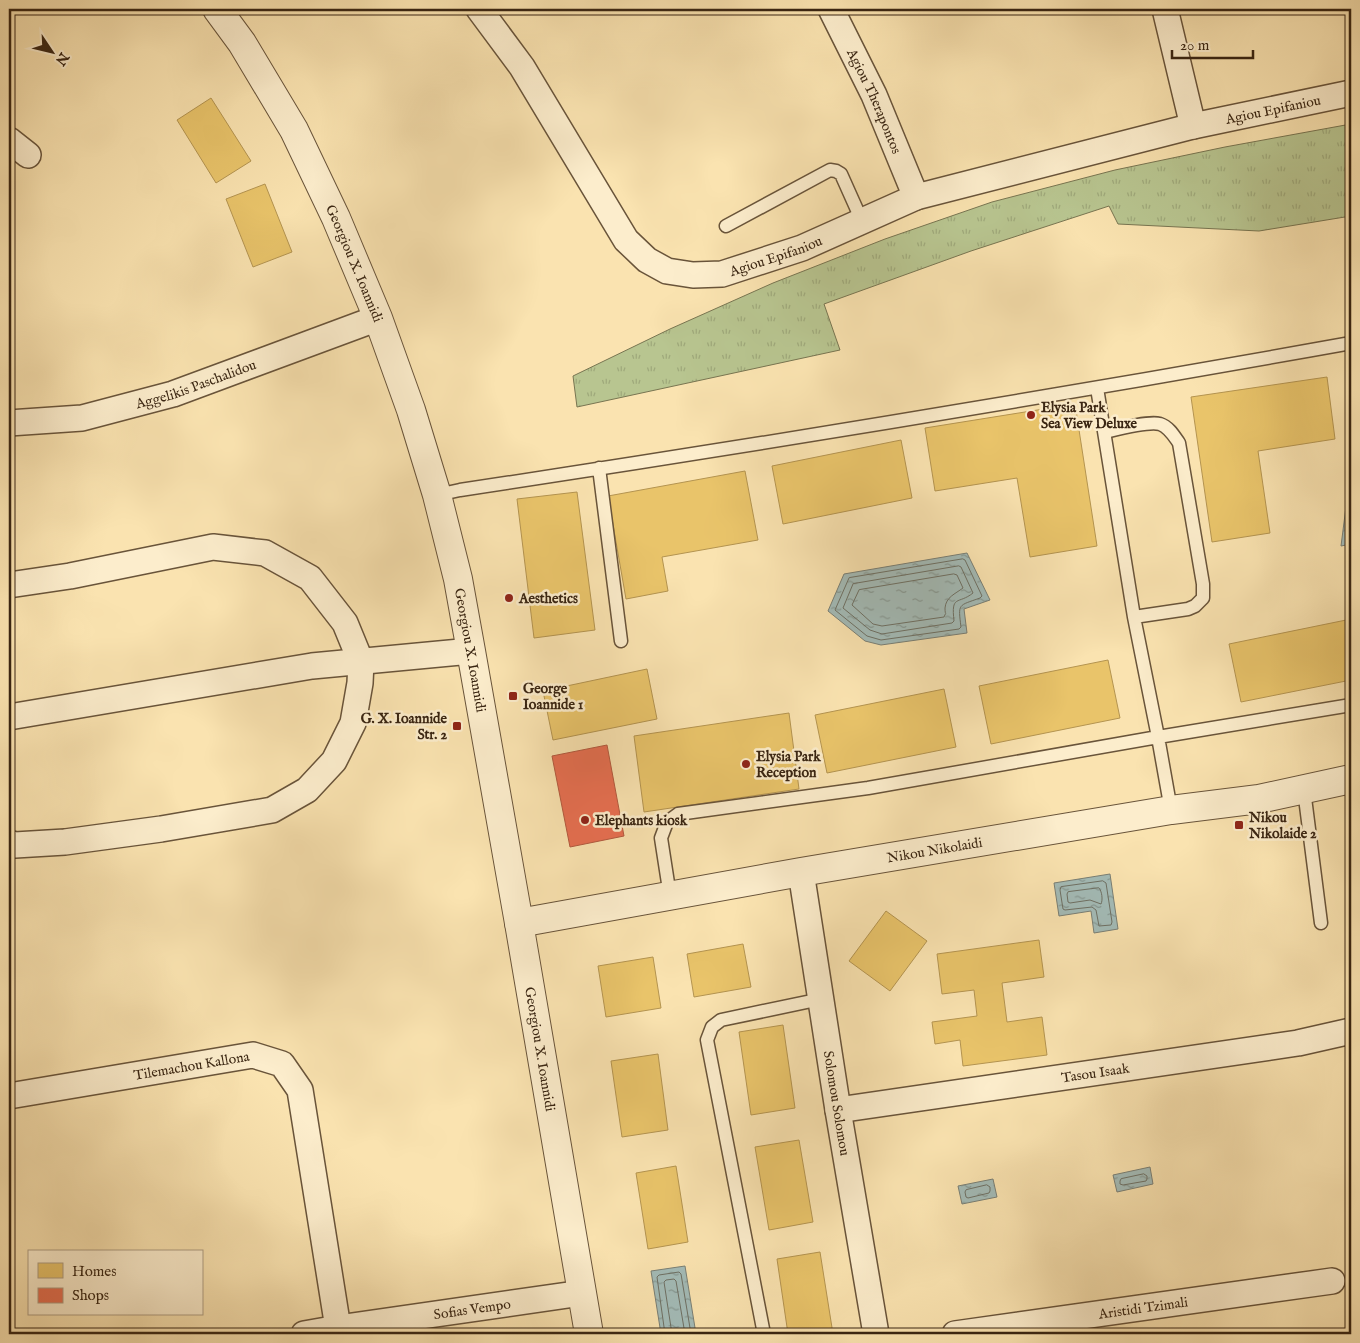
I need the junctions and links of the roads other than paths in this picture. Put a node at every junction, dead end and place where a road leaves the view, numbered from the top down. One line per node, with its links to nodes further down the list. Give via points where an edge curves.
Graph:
1 (217, 9): 10 (street, Georgiou X. Ioannidi, via 242,43 294,130)
2 (479, 9): 8 (street, Agiou Epifaniou, via 522,67 626,240 647,260 667,271 694,275 722,274 802,248)
3 (831, 9): 7 (street, Agiou Therapontos, via 874,95)
4 (1164, 9): 6 (street)
5 (1351, 93): 6 (street, Agiou Epifaniou)
6 (1193, 126): 7 (street, Agiou Epifaniou)
7 (916, 197): 8 (street, Agiou Epifaniou)
8 (862, 221): 9 (lane, via 841,174 830,170)
9 (726, 226)
10 (378, 318): 13 (street, Aggelikis Paschalidou, via 173,394 82,418); 16 (street, Georgiou X. Ioannidi)
11 (1351, 343): 12 (lane)
12 (1097, 388): 14 (lane); 15 (lane)
13 (9, 423)
14 (1104, 432): 18 (lane); 18 (lane, via 1160,424 1172,432 1179,443 1202,574 1203,598 1195,606)
15 (598, 468): 16 (lane); 19 (lane)
16 (437, 495): 20 (street, Georgiou X. Ioannidi, via 458,579)
17 (9, 585): 21 (street, via 213,547 265,553 310,578 345,623)
18 (1134, 617): 24 (lane)
19 (622, 641)
20 (471, 651): 21 (street); 31 (street, Georgiou X. Ioannidi)
21 (361, 662): 23 (street, via 312,666); 28 (street, via 353,723 334,761 307,790 272,810 65,842)
22 (1351, 705): 24 (lane)
23 (9, 717)
24 (1158, 736): 27 (lane); 30 (lane, via 868,788 678,814 667,822 661,838)
25 (1351, 779): 26 (street, Nikou Nikolaidi)
26 (1304, 790): 27 (street, Nikou Nikolaidi); 32 (lane)
27 (1171, 810): 29 (street, Nikou Nikolaidi)
28 (9, 843)
29 (801, 872): 30 (street, Nikou Nikolaidi); 33 (street, Solomou Solomou)
30 (670, 896): 31 (street, Nikou Nikolaidi)
31 (519, 923): 38 (street, Georgiou X. Ioannidi)
32 (1320, 923)
33 (821, 999): 36 (street, Solomou Solomou); 42 (lane, via 721,1020 712,1027 708,1040)
34 (1351, 1031): 36 (street, Tasou Isaak, via 1298,1042)
35 (9, 1096): 39 (street, Tilemachou Kallona, via 253,1055 282,1064 300,1090)
36 (838, 1110): 43 (street, Solomou Solomou)
37 (1332, 1280): 44 (street, Aristidi Tzimali)
38 (582, 1293): 39 (street, Sofias Vempo); 41 (street, Georgiou X. Ioannidi)
39 (338, 1328): 40 (street, Sofias Vempo)
40 (304, 1334)
41 (589, 1334)
42 (764, 1334)
43 (876, 1334)
44 (955, 1334)

